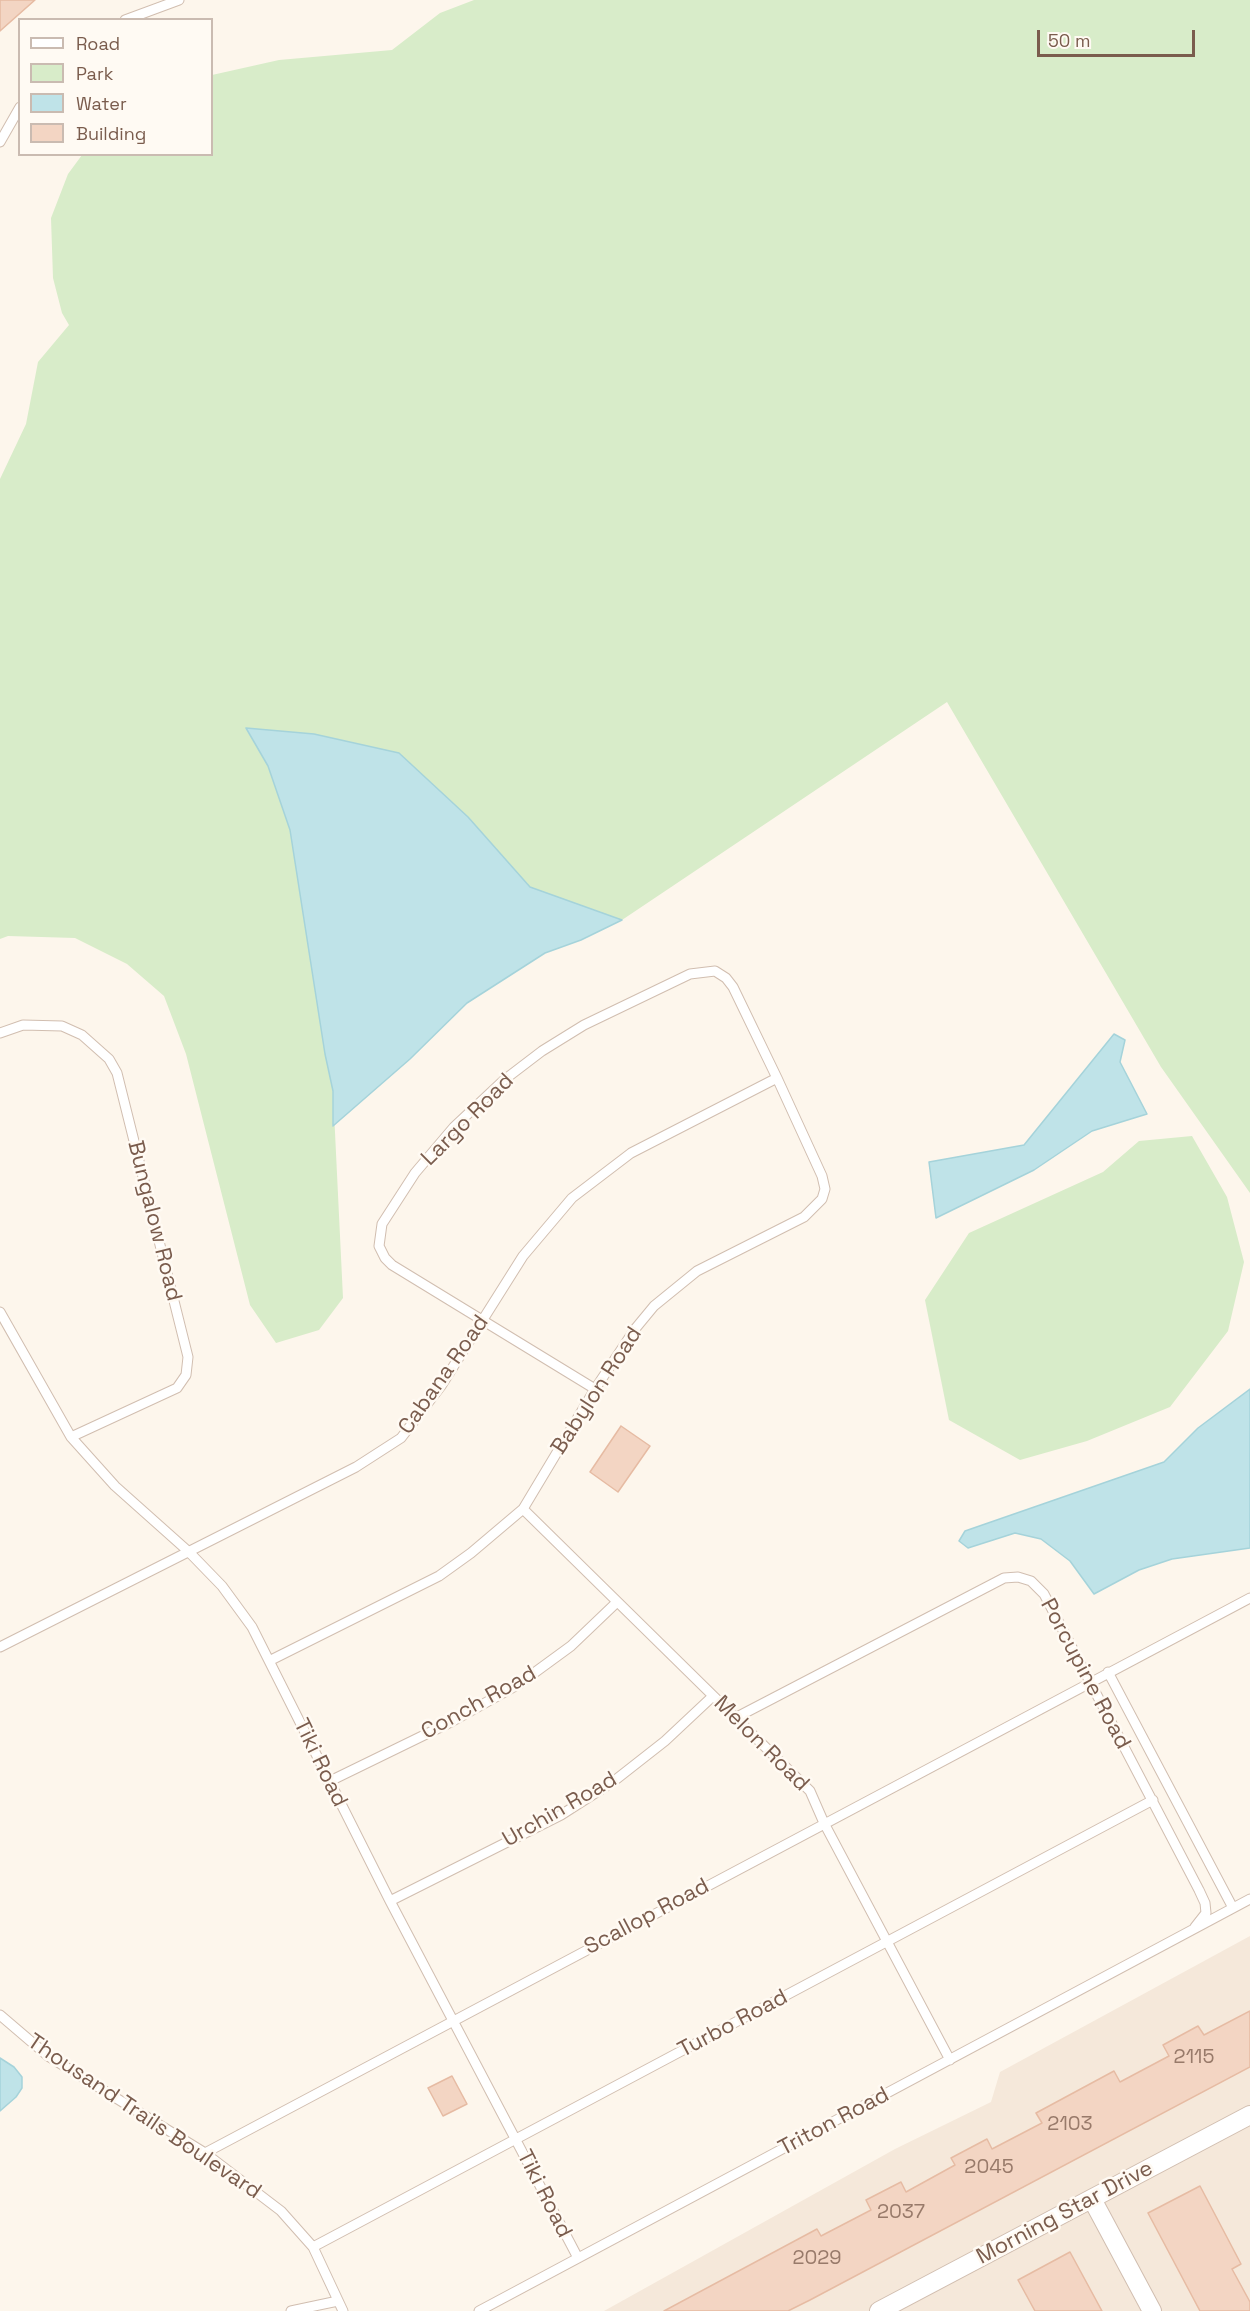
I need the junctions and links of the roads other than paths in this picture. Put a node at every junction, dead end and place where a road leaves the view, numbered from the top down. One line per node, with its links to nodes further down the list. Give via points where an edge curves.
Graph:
1 (179, 0): 2 (lane)
2 (130, 18)
3 (18, 110): 4 (lane)
4 (0, 142)
5 (0, 1033): 10 (lane, Bungalow Road, via 23,1025 62,1026 82,1035 109,1059 117,1073 188,1357 186,1375 177,1388)
6 (777, 1078): 8 (lane, Cabana Road, via 631,1153 572,1198 523,1256); 8 (lane, Largo Road, via 733,987 715,971 702,971 584,1025 504,1080 454,1127 415,1173 379,1234 382,1252 392,1265); 9 (lane, Babylon Road, via 822,1176 822,1199 804,1217 729,1252 674,1288 635,1329)
7 (0, 1312): 10 (lane, Tiki Road)
8 (482, 1322): 9 (lane, Largo Road); 12 (lane, Cabana Road, via 401,1438 356,1467)
9 (595, 1389): 11 (lane, Babylon Road)
10 (71, 1437): 12 (lane, Tiki Road, via 115,1486)
11 (523, 1509): 14 (lane, Melon Road); 16 (lane, Babylon Road, via 439,1576)
12 (189, 1552): 15 (lane, Cabana Road); 16 (lane, Tiki Road, via 237,1605)
13 (1250, 1598): 17 (lane, Scallop Road)
14 (616, 1604): 19 (lane, Melon Road); 21 (lane, Conch Road, via 571,1646 519,1684)
15 (0, 1647)
16 (271, 1660): 21 (lane, Tiki Road)
17 (1108, 1672): 18 (lane, Scallop Road); 26 (lane)
18 (1089, 1682): 20 (lane, Porcupine Road, via 1044,1594 1031,1581 1004,1578); 22 (lane, Porcupine Road); 23 (lane, Scallop Road)
19 (713, 1696): 20 (lane, Melon Road); 25 (lane, Urchin Road, via 614,1781 570,1809)
20 (737, 1718): 23 (lane, Melon Road, via 810,1791)
21 (328, 1782): 25 (lane, Tiki Road)
22 (1153, 1800): 27 (lane, Porcupine Road, via 1205,1903 1206,1913); 28 (lane, Turbo Road)
23 (824, 1823): 28 (lane, Melon Road); 30 (lane, Scallop Road)
24 (1250, 1899): 26 (lane, Triton Road)
25 (390, 1901): 30 (lane, Tiki Road)
26 (1233, 1908): 27 (lane, Triton Road)
27 (1189, 1932): 31 (lane, Triton Road)
28 (887, 1942): 31 (lane, Melon Road); 33 (lane, Turbo Road)
29 (0, 2014): 34 (lane, Thousand Trails Boulevard, via 48,2056)
30 (453, 2021): 33 (lane, Tiki Road); 34 (lane, Scallop Road)
31 (950, 2060): 37 (lane, Triton Road)
32 (1250, 2115): 35 (street, Morning Star Drive)
33 (516, 2139): 36 (lane, Turbo Road); 37 (lane, Tiki Road)
34 (205, 2153): 36 (lane, Thousand Trails Boulevard, via 281,2211)
35 (1092, 2199): 42 (street, Morning Star Drive); 43 (street)
36 (313, 2247): 38 (lane, Thousand Trails Boulevard)
37 (578, 2258): 41 (lane, Triton Road)
38 (338, 2301): 39 (lane); 40 (lane, Thousand Trails Boulevard)
39 (291, 2311)
40 (343, 2311)
41 (479, 2311)
42 (879, 2311)
43 (1152, 2311)

